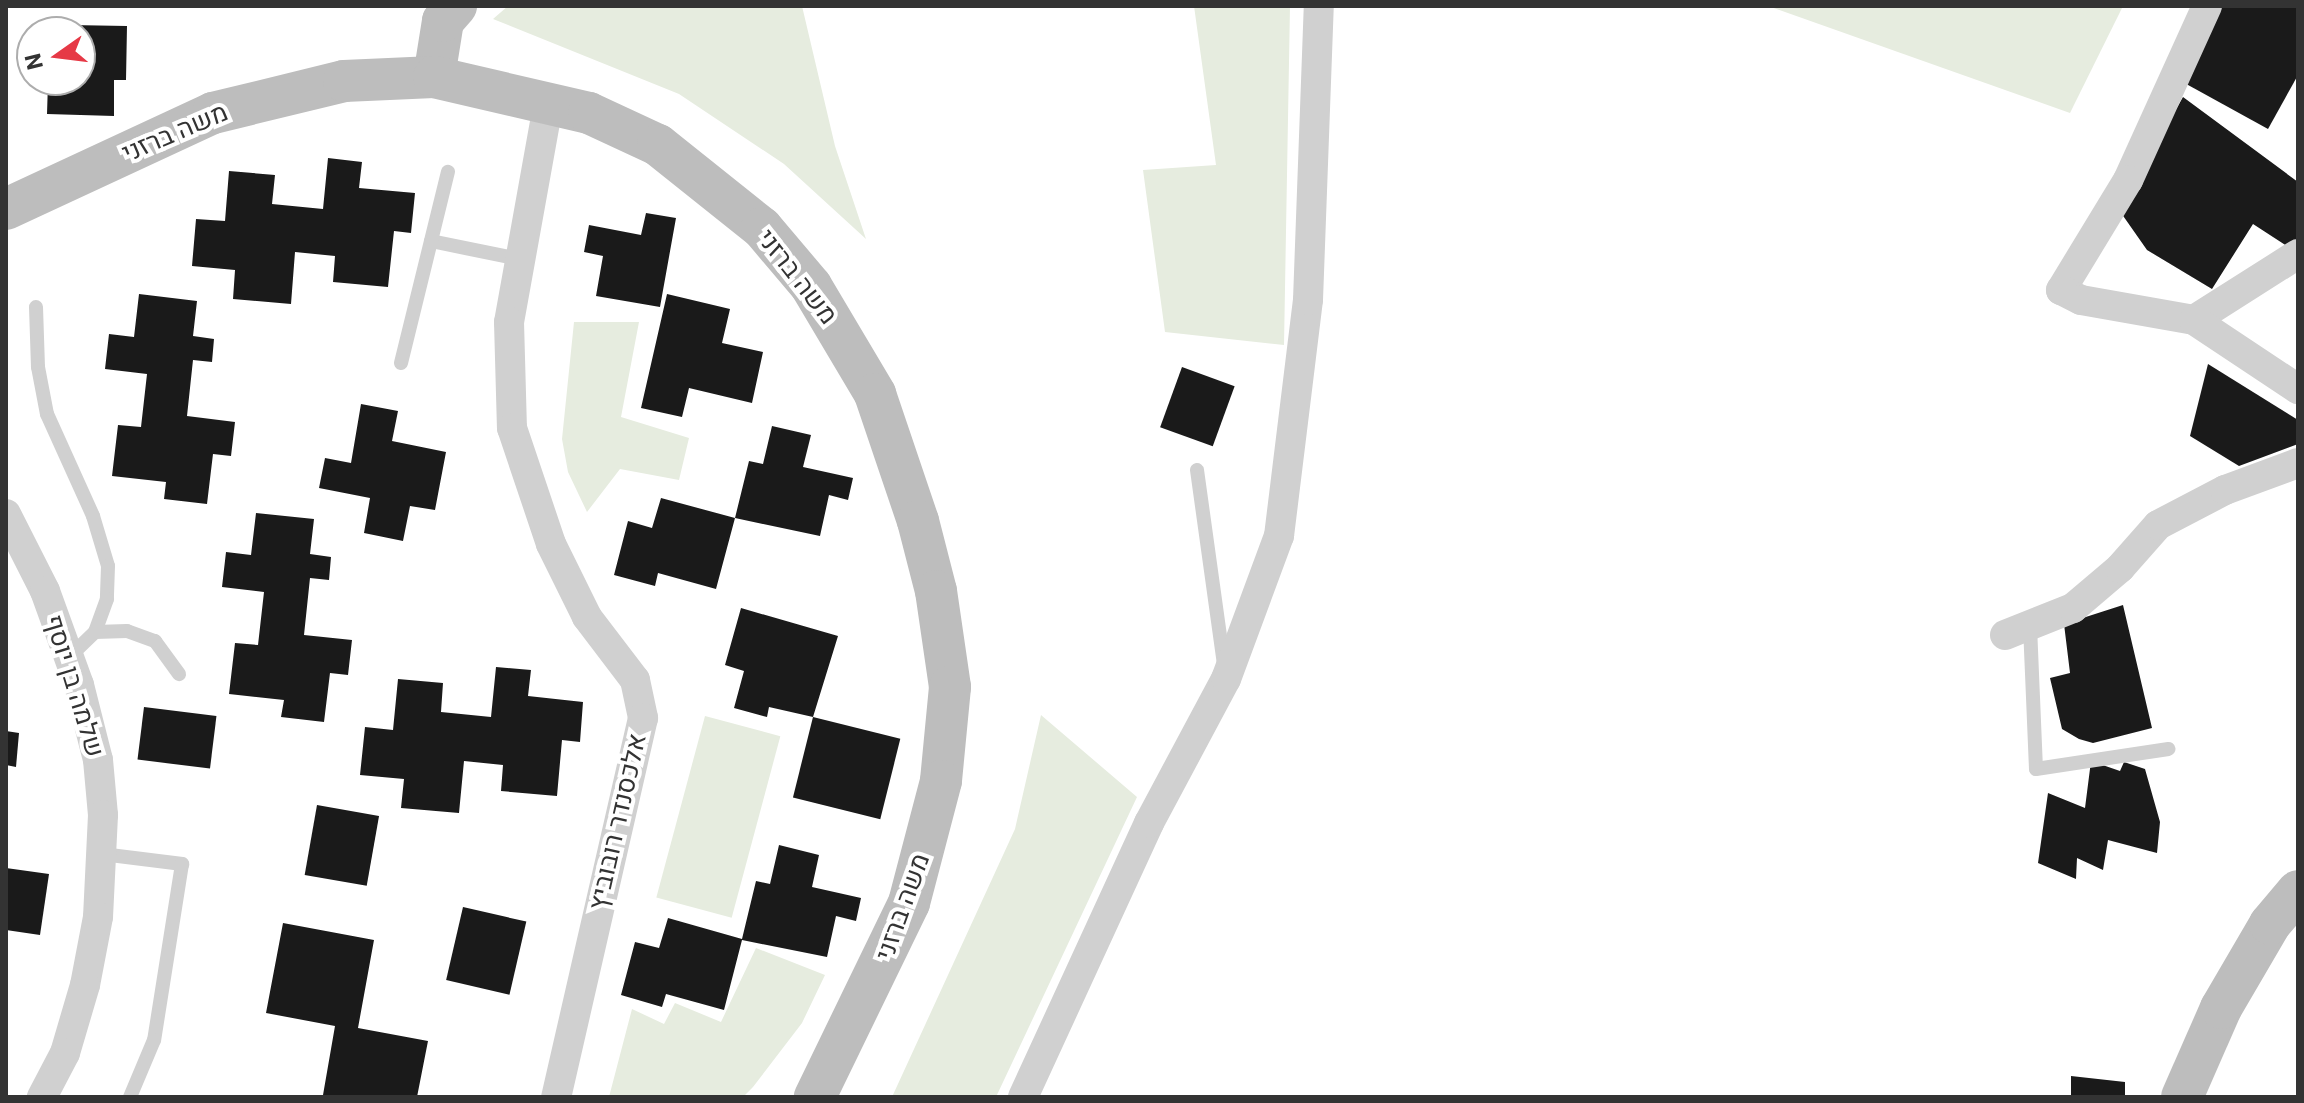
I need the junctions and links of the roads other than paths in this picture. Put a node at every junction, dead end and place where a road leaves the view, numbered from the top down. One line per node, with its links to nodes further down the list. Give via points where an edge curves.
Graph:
1 (456, 6): 4 (street, via 443,21)
2 (1319, 6): 22 (street, via 1308,300 1292,453 1279,536)
3 (2207, 6): 12 (street, via 2128,180 2061,290 2081,300)
4 (434, 77): 5 (street, משה ברזני); 7 (street, משה ברזני, via 344,81 213,113)
5 (549, 100): 10 (street, אלכסנדר רובוביץ); 29 (street, משה ברזני, via 658,145 762,228 811,286 875,394 918,521 936,591 950,687 941,781 909,903)
6 (448, 172): 8 (lane)
7 (6, 209)
8 (431, 241): 10 (lane); 13 (lane)
9 (2298, 254): 12 (street)
10 (519, 259): 28 (street, אלכסנדר רובוביץ, via 507,380 525,479 587,617 635,680 643,718)
11 (36, 307): 19 (lane, via 38,367 47,414 93,516 108,566 107,599)
12 (2194, 320): 14 (street)
13 (401, 363)
14 (2298, 389)
15 (2298, 463): 18 (street, via 2225,490 2158,525 2120,568 2073,608)
16 (1197, 470): 22 (lane)
17 (9, 526): 20 (street, שלמה בן יוסף)
18 (2017, 631): 23 (lane, via 2036,769)
19 (95, 632): 20 (lane); 21 (lane, via 127,631 155,641)
20 (69, 657): 24 (street, שלמה בן יוסף, via 98,760)
21 (179, 674)
22 (1226, 679): 30 (street, via 1149,823)
23 (2169, 749)
24 (102, 854): 26 (street, שלמה בן יוסף, via 85,985 65,1053); 27 (lane, via 182,864 154,1040)
25 (2298, 891): 31 (street, via 2270,924 2221,1008)
26 (42, 1097)
27 (130, 1097)
28 (556, 1097)
29 (815, 1097)
30 (1023, 1097)
31 (2182, 1097)

